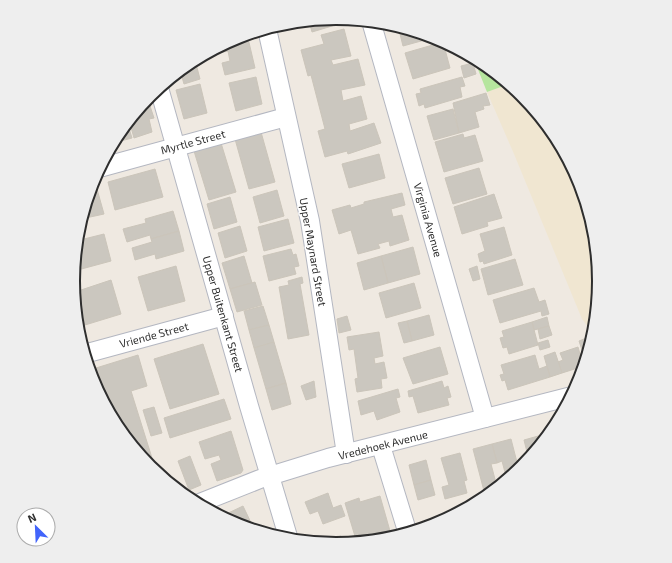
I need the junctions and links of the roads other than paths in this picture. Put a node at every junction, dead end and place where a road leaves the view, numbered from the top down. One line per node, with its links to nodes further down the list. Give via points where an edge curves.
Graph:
1 (373, 28): 10 (street, Virginia Avenue)
2 (268, 35): 4 (street, Upper Maynard Street)
3 (161, 95): 5 (street, Upper Buitenkant Street)
4 (286, 118): 5 (street, Myrtle Street); 12 (street, Upper Maynard Street, via 310,221)
5 (175, 147): 6 (street, Myrtle Street); 7 (street, Upper Buitenkant Street)
6 (107, 166)
7 (224, 316): 8 (street, Vriende Street); 13 (street, Upper Buitenkant Street)
8 (89, 353)
9 (564, 398): 10 (street, Vredehoek Avenue)
10 (485, 418): 11 (street, Vredehoek Avenue)
11 (381, 446): 12 (street, Vredehoek Avenue); 15 (street)
12 (346, 454): 13 (street, Vredehoek Avenue)
13 (270, 477): 14 (street, Vredehoek Avenue); 16 (street, Upper Buitenkant Street)
14 (204, 501)
15 (406, 528)
16 (287, 533)

